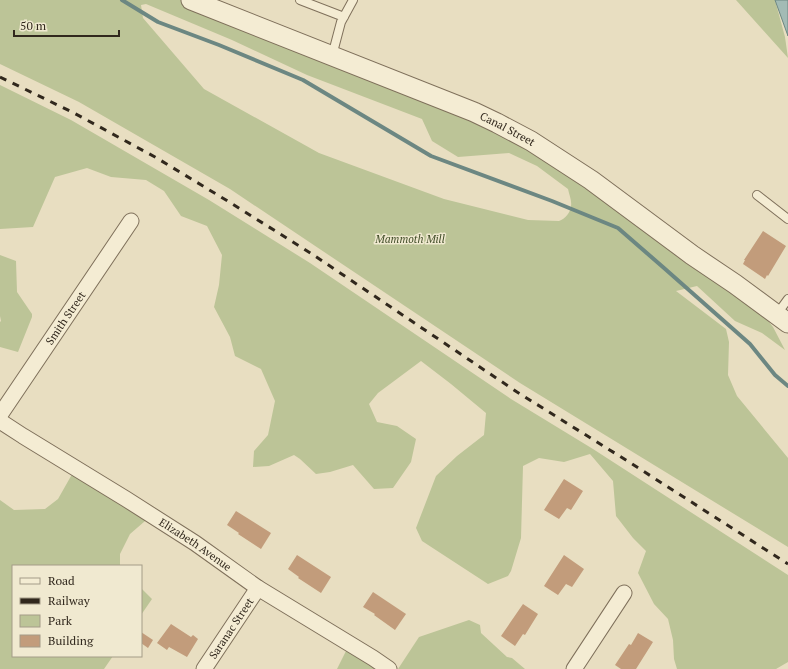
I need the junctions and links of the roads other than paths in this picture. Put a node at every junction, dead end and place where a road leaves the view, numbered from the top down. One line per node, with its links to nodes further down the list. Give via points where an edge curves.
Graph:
1 (191, 0): 5 (street, Canal Street)
2 (300, 0): 4 (lane)
3 (353, 0): 4 (lane)
4 (344, 17): 5 (lane)
5 (332, 56): 10 (street, Canal Street, via 474,112 531,141 603,189)
6 (757, 195): 7 (lane)
7 (788, 219)
8 (131, 221): 11 (street, Smith Street)
9 (788, 299): 10 (lane)
10 (782, 319)
11 (0, 415)
12 (0, 421): 13 (street, Elizabeth Avenue, via 195,543)
13 (258, 588): 15 (street, Saranac Street); 16 (street, Elizabeth Avenue)
14 (624, 593): 17 (street)
15 (204, 669)
16 (389, 669)
17 (574, 669)

